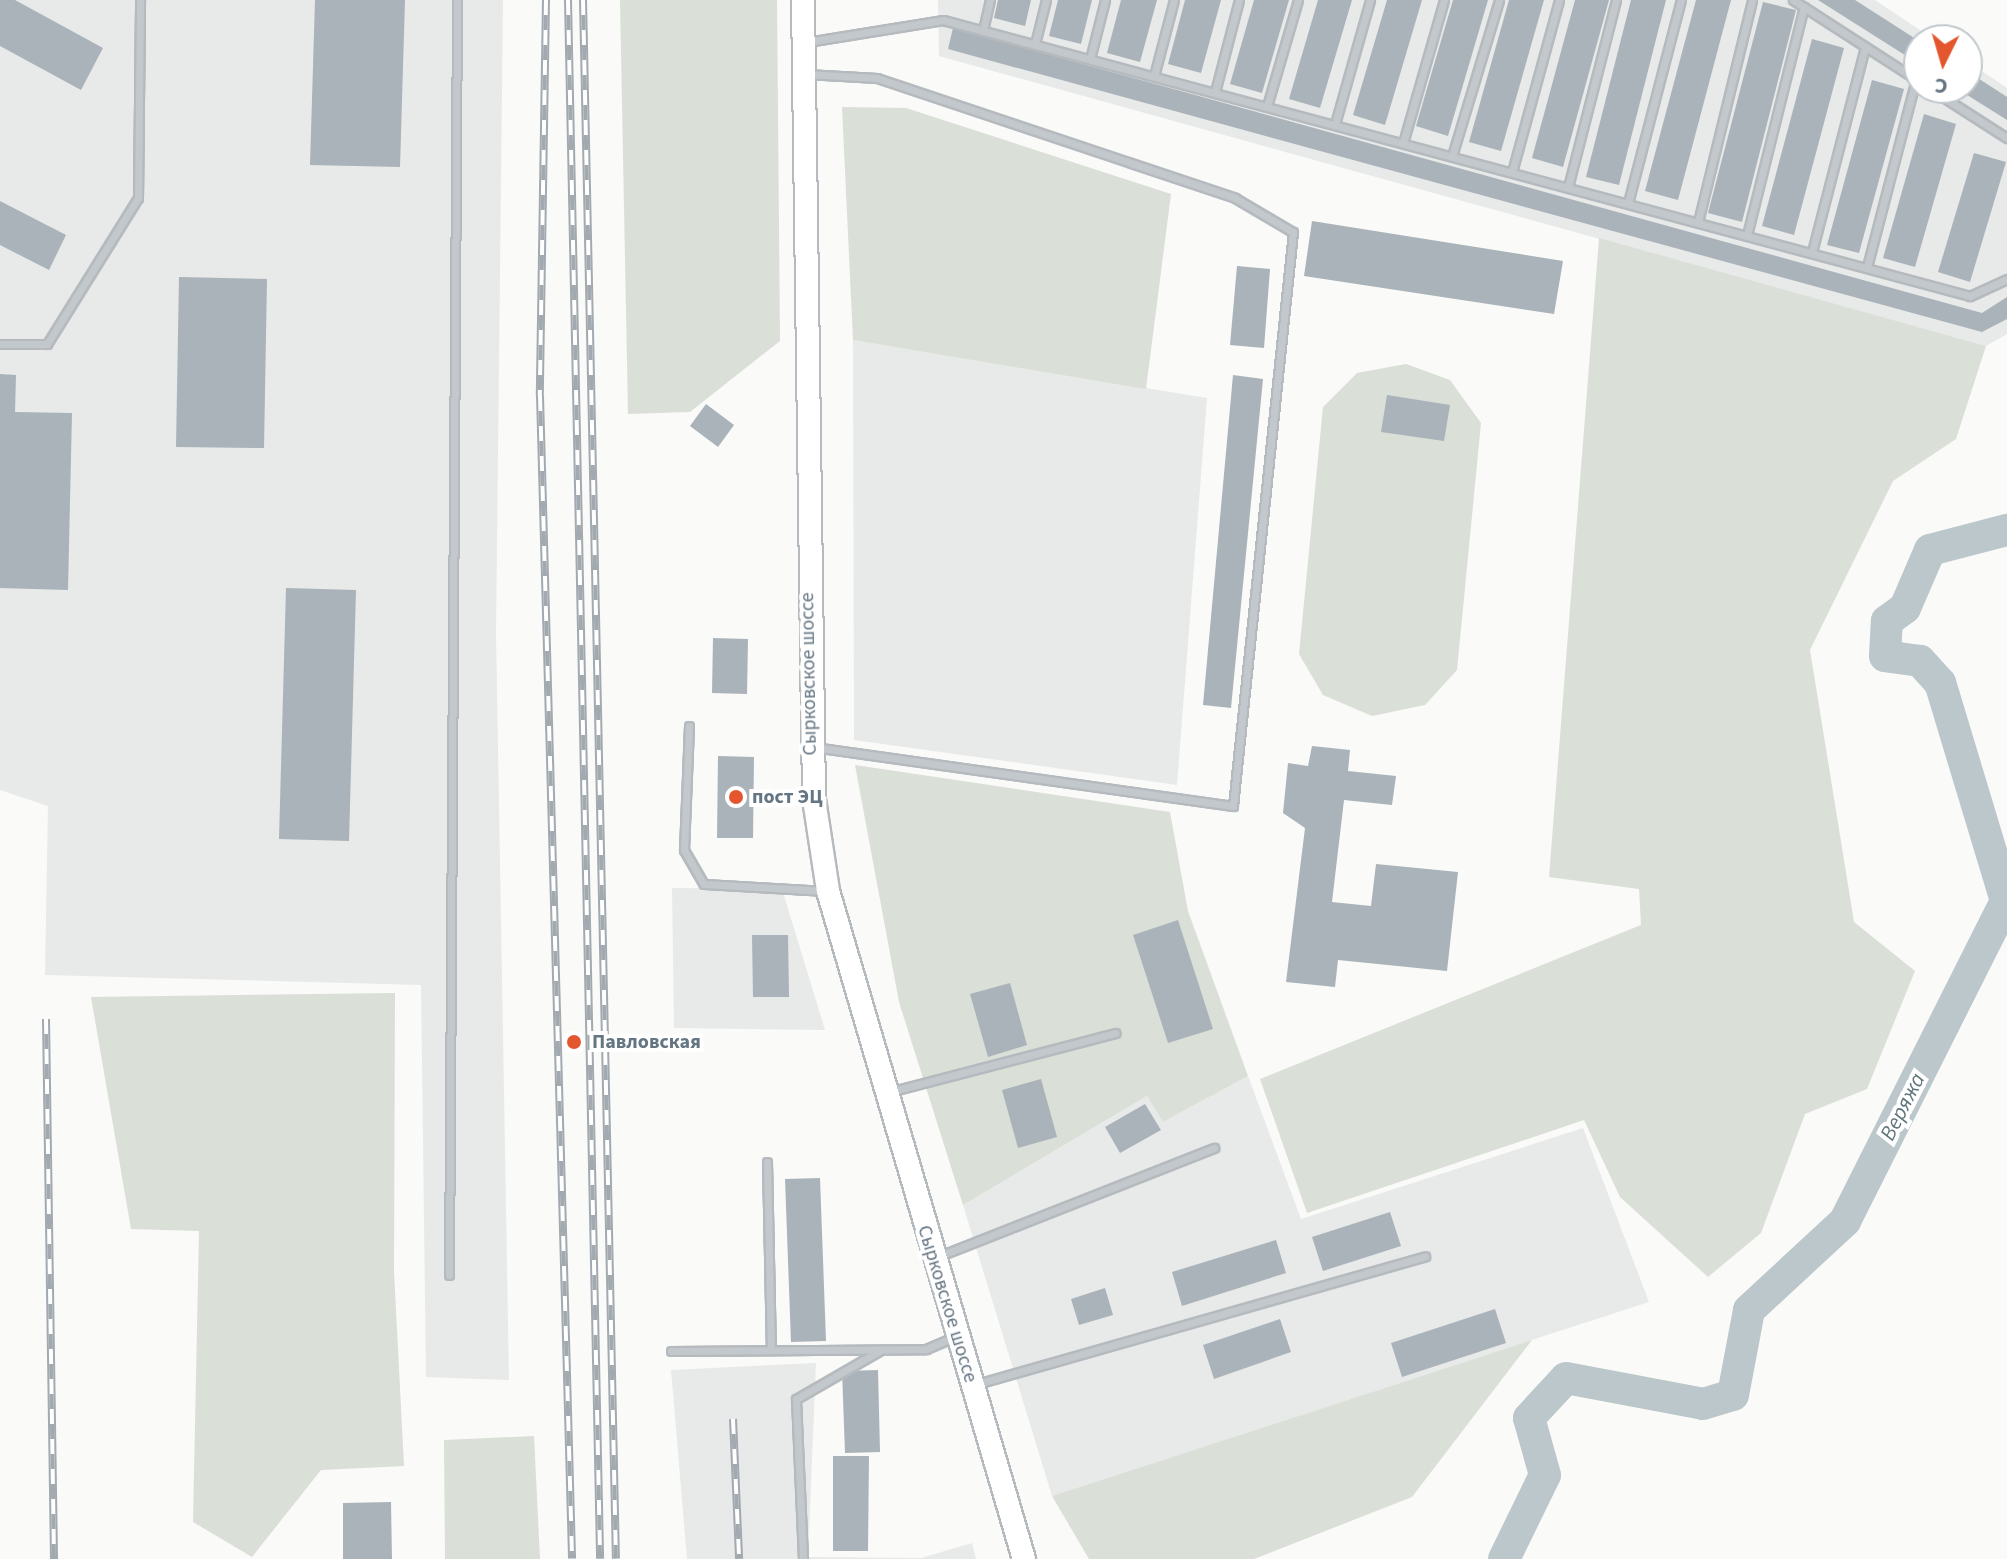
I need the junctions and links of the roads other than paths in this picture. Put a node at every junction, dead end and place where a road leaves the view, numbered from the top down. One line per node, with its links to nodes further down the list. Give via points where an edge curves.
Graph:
1 (140, 0): 43 (lane, via 138,198 47,344)
2 (457, 0): 53 (lane)
3 (803, 0): 20 (main road, Сырковское шоссе)
4 (990, 0): 19 (lane)
5 (1046, 0): 21 (lane)
6 (1105, 0): 23 (lane)
7 (1174, 0): 26 (lane)
8 (1239, 0): 27 (lane)
9 (1298, 0): 30 (lane)
10 (1370, 0): 31 (lane)
11 (1444, 0): 33 (lane)
12 (1499, 0): 34 (lane)
13 (1559, 0): 35 (lane)
14 (1616, 0): 36 (lane)
15 (1681, 0): 37 (lane)
16 (1752, 0): 38 (lane)
17 (1793, 0): 18 (lane)
18 (1804, 7): 22 (lane); 39 (lane)
19 (983, 30): 20 (lane, via 943,20); 21 (lane)
20 (803, 42): 25 (main road, Сырковское шоссе)
21 (1035, 44): 23 (lane)
22 (1865, 47): 24 (lane); 40 (lane)
23 (1090, 59): 26 (lane)
24 (1903, 71)
25 (803, 73): 45 (main road, Сырковское шоссе); 45 (lane, via 877,78 1235,198 1293,232 1233,806)
26 (1154, 76): 27 (lane)
27 (1215, 92): 30 (lane)
28 (1911, 104): 41 (lane)
29 (1954, 104): 32 (lane)
30 (1267, 106): 31 (lane)
31 (1335, 124): 33 (lane)
32 (2007, 138)
33 (1403, 143): 34 (lane)
34 (1452, 156): 35 (lane)
35 (1512, 172): 36 (lane)
36 (1568, 187): 37 (lane)
37 (1628, 203): 38 (lane)
38 (1698, 222): 39 (lane)
39 (1747, 235): 40 (lane)
40 (1812, 252): 41 (lane)
41 (1867, 267): 42 (lane, via 1970,296)
42 (2007, 279)
43 (0, 344)
44 (689, 726): 46 (lane, via 684,850 704,884)
45 (809, 746): 46 (main road, Сырковское шоссе)
46 (828, 891): 48 (main road, Сырковское шоссе)
47 (1115, 1033): 48 (lane)
48 (885, 1093): 52 (main road, Сырковское шоссе)
49 (1214, 1148): 52 (lane)
50 (767, 1162): 55 (lane)
51 (1425, 1256): 58 (lane)
52 (934, 1259): 54 (main road, Сырковское шоссе)
53 (449, 1275)
54 (957, 1335): 56 (lane, via 926,1349); 58 (main road, Сырковское шоссе)
55 (771, 1349): 56 (lane); 57 (lane)
56 (882, 1349): 59 (lane, via 796,1399)
57 (671, 1351)
58 (972, 1385): 60 (main road, Сырковское шоссе)
59 (803, 1559)
60 (1024, 1559)

